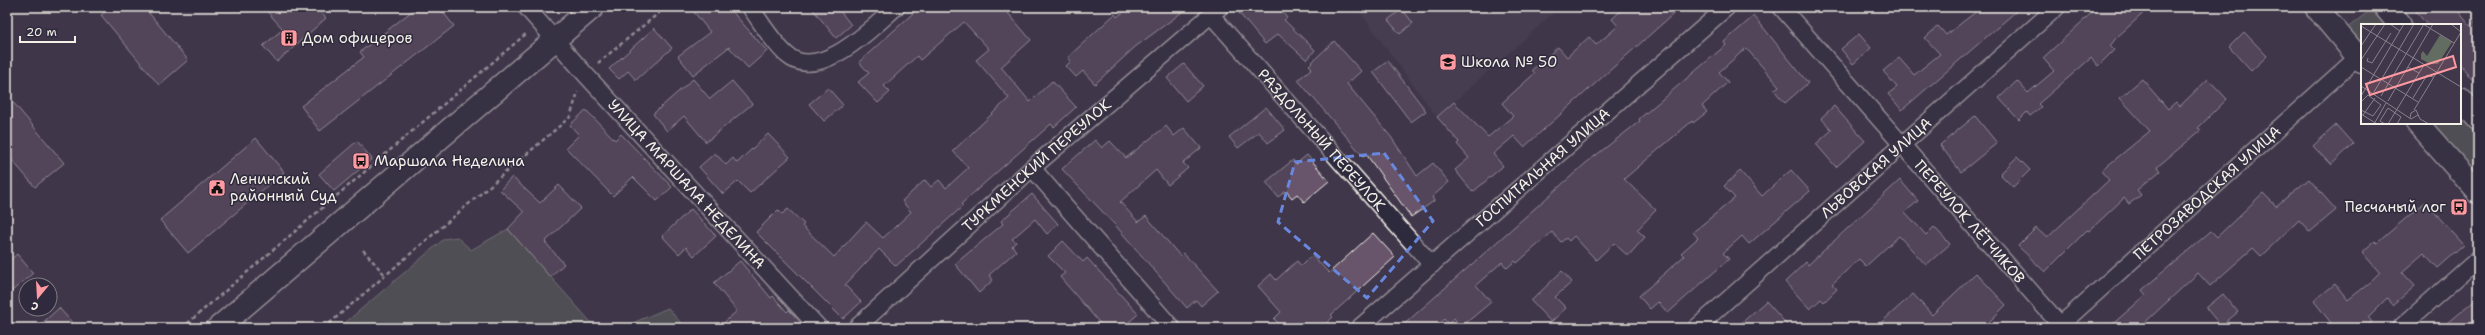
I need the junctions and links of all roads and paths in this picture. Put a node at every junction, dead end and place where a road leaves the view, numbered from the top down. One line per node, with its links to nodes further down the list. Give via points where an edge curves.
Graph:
1 (526, 7): 13 (street, УЛИЦА МАРШАЛА НЕДЕЛИНА)
2 (558, 7): 13 (path)
3 (592, 7): 15 (main road)
4 (666, 7): 17 (path)
5 (750, 7): 6 (street, via 788,56 802,62 817,62 837,56)
6 (896, 7)
7 (1727, 7): 26 (street, ГОСПИТАЛЬНАЯ УЛИЦА)
8 (1781, 7): 21 (street, ПЕРЕУЛОК ЛЁТЧИКОВ)
9 (2057, 7): 21 (street, ЛЬВОВСКАЯ УЛИЦА)
10 (2385, 7): 14 (main road)
11 (2321, 9): 16 (main road)
12 (1216, 11): 22 (street, ТУРКМЕНСКИЙ ПЕРЕУЛОК); 26 (street, РАЗДОЛЬНЫЙ ПЕРЕУЛОК)
13 (540, 22): 15 (street, УЛИЦА МАРШАЛА НЕДЕЛИНА); 29 (path)
14 (2399, 24)
15 (554, 39): 17 (street, УЛИЦА МАРШАЛА НЕДЕЛИНА); 30 (main road)
16 (2360, 59): 28 (street, ПЕТРОЗАВОДСКАЯ УЛИЦА)
17 (585, 74): 27 (path, via 570,117); 32 (street, УЛИЦА МАРШАЛА НЕДЕЛИНА)
18 (2461, 99): 19 (main road)
19 (2478, 119)
20 (2418, 124): 23 (main road)
21 (1903, 145): 28 (street, ПЕРЕУЛОК ЛЁТЧИКОВ); 36 (street, ЛЬВОВСКАЯ УЛИЦА)
22 (1032, 168): 33 (street, ТУРКМЕНСКИЙ ПЕРЕУЛОК); 34 (street)
23 (2478, 192)
24 (363, 250): 27 (path)
25 (2478, 259): 37 (street)
26 (1432, 265): 35 (street, ГОСПИТАЛЬНАЯ УЛИЦА)
27 (386, 275): 31 (path)
28 (2060, 327)
29 (182, 328)
30 (218, 328)
31 (324, 328)
32 (819, 328)
33 (856, 328)
34 (1172, 328)
35 (1359, 328)
36 (1696, 328)
37 (2400, 328)

